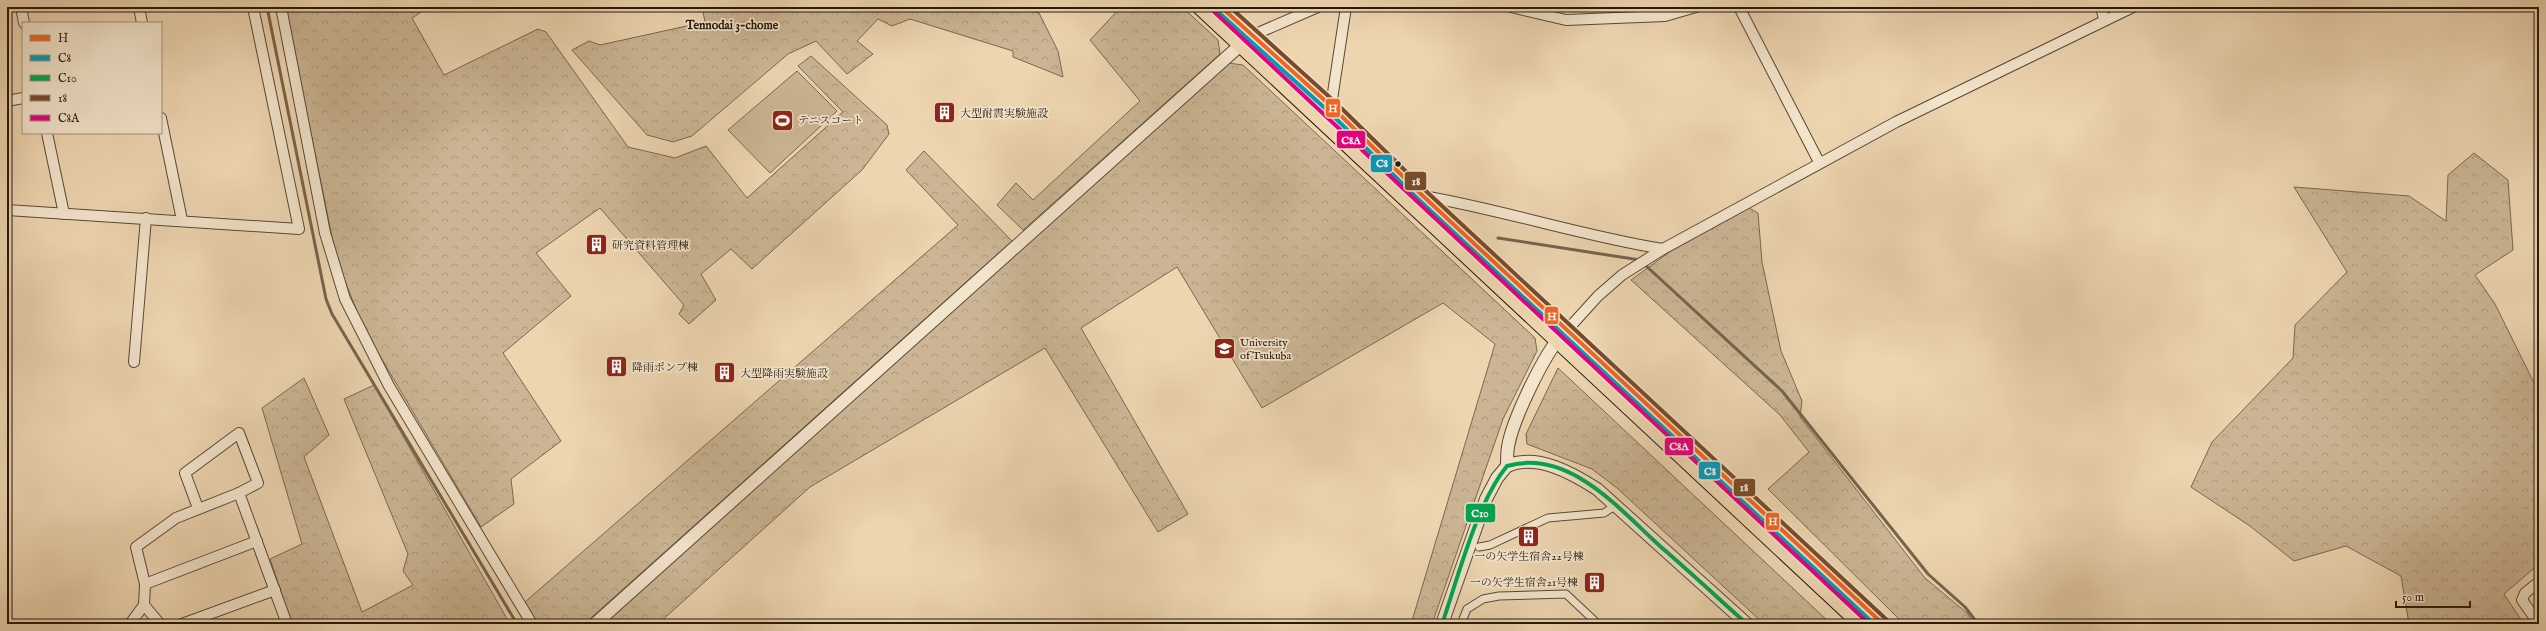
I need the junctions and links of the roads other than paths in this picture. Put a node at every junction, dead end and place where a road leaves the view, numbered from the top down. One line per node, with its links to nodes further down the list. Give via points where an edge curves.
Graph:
1 (21, 7): 15 (street)
2 (139, 7): 16 (street)
3 (253, 7): 28 (street, via 299,228)
4 (281, 7): 47 (street, via 325,233 345,299 389,386)
5 (1200, 7): 17 (main road)
6 (1221, 7): 17 (main road)
7 (1318, 7): 17 (street)
8 (1346, 7): 20 (street)
9 (1511, 7): 10 (street, via 1566,20 1664,16)
10 (1696, 7)
11 (1739, 7): 23 (street)
12 (2101, 7): 14 (street)
13 (2134, 7): 14 (street)
14 (2104, 19): 23 (street)
15 (24, 22)
16 (142, 22)
17 (1246, 40): 20 (main road); 31 (main road); 48 (street)
18 (22, 98): 19 (street)
19 (7, 101)
20 (1331, 106): 24 (main road)
21 (162, 123): 28 (street)
22 (47, 134): 26 (street)
23 (1819, 162): 29 (street)
24 (1423, 196): 29 (street, via 1470,204 1621,243); 30 (main road)
25 (7, 210): 26 (street)
26 (64, 214): 27 (street)
27 (146, 218): 28 (street); 32 (street)
28 (182, 220)
29 (1662, 249): 30 (street, via 1622,275 1598,296)
30 (1568, 329): 31 (street); 54 (main road)
31 (1557, 340): 33 (street, via 1513,428); 53 (main road)
32 (134, 362)
33 (1507, 466): 35 (street, via 1523,462 1542,463 1579,478); 49 (street, via 1486,499)
34 (239, 493): 36 (street); 36 (street, via 258,483 239,433 185,473); 37 (street)
35 (1616, 506): 38 (street, via 1604,513 1548,518 1490,546); 52 (street)
36 (198, 508): 40 (street, via 176,518 136,547)
37 (257, 541): 40 (street); 41 (street)
38 (1479, 547)
39 (2539, 582): 55 (street, via 2525,593 2522,600)
40 (145, 584): 42 (street)
41 (275, 590): 45 (street); 46 (street)
42 (144, 605): 43 (street); 44 (street)
43 (130, 624)
44 (160, 624)
45 (182, 624)
46 (287, 624)
47 (532, 624)
48 (595, 624)
49 (1442, 624)
50 (1461, 624): 51 (street, via 1467,609 1483,599 1499,596 1566,594)
51 (1598, 624)
52 (1747, 624)
53 (1860, 624)
54 (1883, 624)
55 (2539, 624)

